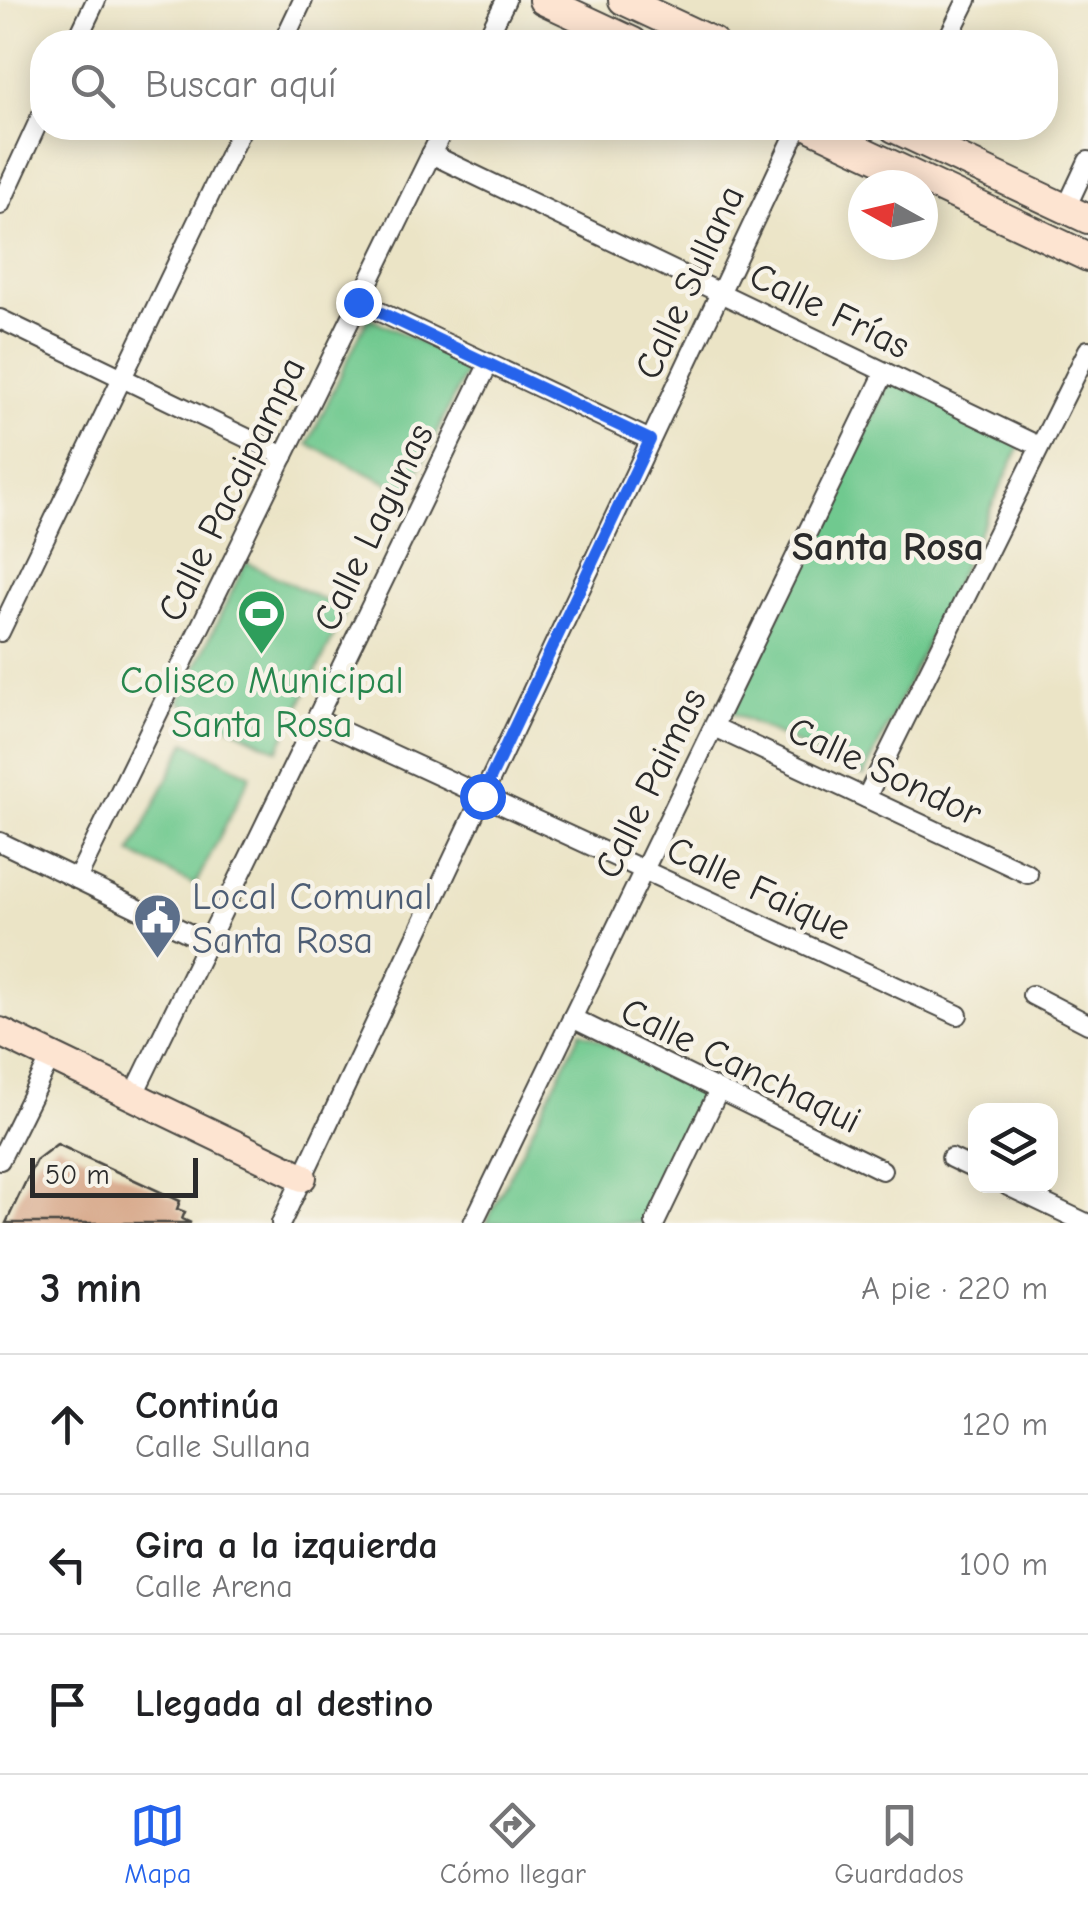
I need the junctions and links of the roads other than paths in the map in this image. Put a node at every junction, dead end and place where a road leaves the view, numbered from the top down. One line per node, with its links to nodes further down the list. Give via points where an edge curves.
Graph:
1 (96, 0): 7 (street)
2 (304, 0): 8 (street)
3 (506, 0): 9 (street)
4 (543, 0): 10 (street)
5 (623, 0): 11 (street)
6 (967, 0): 12 (street)
7 (82, 30)
8 (289, 30)
9 (491, 30)
10 (607, 30)
11 (687, 30)
12 (952, 30)
13 (30, 140): 23 (street)
14 (236, 140): 32 (street)
15 (438, 140): 20 (street, Calle Pacaipampa)
16 (792, 140): 26 (street, Calle Sullana)
17 (839, 140): 22 (street)
18 (897, 140): 22 (street)
19 (923, 140): 24 (street)
20 (431, 154): 26 (street, Calle Frías); 27 (street, Calle Pacaipampa)
21 (1088, 161): 24 (street)
22 (890, 164): 25 (street)
23 (0, 205)
24 (1077, 214)
25 (1088, 256)
26 (720, 293): 31 (street, Calle Frías); 33 (street, Calle Sullana)
27 (358, 302): 30 (street); 35 (street, Calle Pacaipampa)
28 (0, 319): 32 (street)
29 (1088, 350): 34 (street)
30 (488, 365): 33 (street); 37 (street, Calle Lagunas)
31 (886, 372): 34 (street, Calle Frías); 38 (street, Calle Paimas)
32 (122, 377): 35 (street); 36 (street)
33 (650, 440): 39 (street, Calle Sullana)
34 (1039, 446): 40 (street)
35 (284, 456): 44 (street, Calle Pacaipampa)
36 (0, 632)
37 (316, 719): 39 (street, Calle Faique); 45 (street, Calle Lagunas)
38 (714, 727): 40 (street, Calle Sondor); 42 (street, Calle Paimas)
39 (482, 796): 42 (street, Calle Faique); 58 (street, Calle Sullana)
40 (866, 798): 43 (street, Calle Sondor)
41 (0, 842): 44 (street)
42 (644, 870): 47 (street, Calle Faique); 48 (street, Calle Paimas)
43 (1028, 874)
44 (77, 879): 45 (street)
45 (207, 942): 53 (street, Calle Lagunas)
46 (1032, 995): 49 (street)
47 (958, 1015)
48 (572, 1018): 52 (street, Calle Canchaqui); 61 (street, Calle Paimas)
49 (1088, 1024)
50 (0, 1032): 51 (street)
51 (51, 1056): 53 (street); 55 (street)
52 (719, 1090): 57 (street, Calle Canchaqui); 62 (street)
53 (132, 1096): 58 (street)
54 (951, 1158): 56 (street)
55 (0, 1160)
56 (968, 1166)
57 (882, 1170)
58 (302, 1177): 60 (street, Calle Sullana)
59 (1023, 1193): 63 (street)
60 (280, 1223)
61 (472, 1223)
62 (654, 1223)
63 (1086, 1223)

